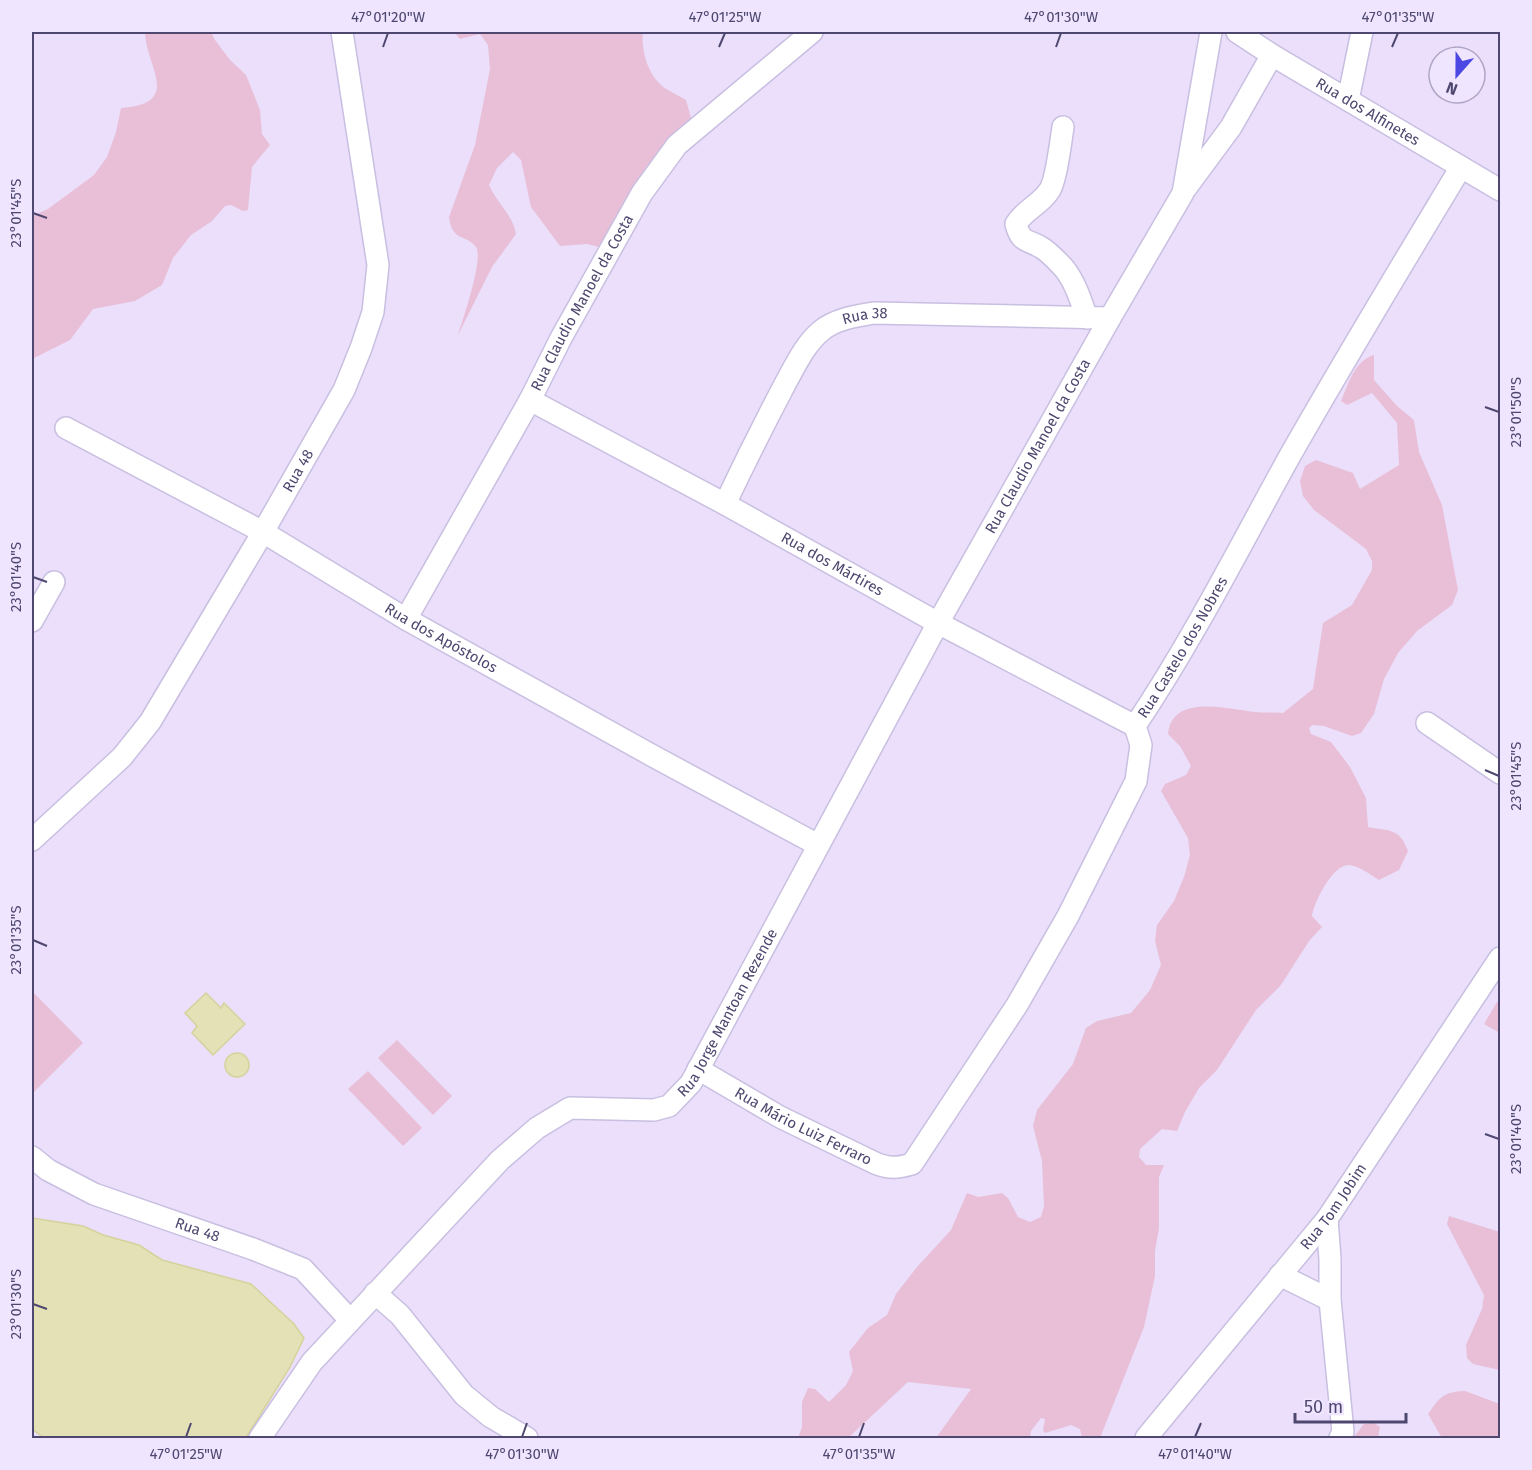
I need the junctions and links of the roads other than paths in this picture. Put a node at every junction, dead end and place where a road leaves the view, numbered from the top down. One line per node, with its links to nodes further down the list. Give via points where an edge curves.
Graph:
1 (342, 32): 17 (street, Rua 48, via 378,265 373,312 344,390)
2 (812, 32): 14 (street, Rua Claudio Manoel da Costa, via 677,145 642,193)
3 (1211, 32): 11 (street, Rua Claudio Manoel da Costa)
4 (1237, 32): 6 (street, Rua dos Alfinetes)
5 (1362, 32): 7 (street)
6 (1272, 55): 7 (street, Rua dos Alfinetes); 11 (street, via 1231,128)
7 (1348, 100): 9 (street, Rua dos Alfinetes)
8 (1064, 126): 12 (street, via 1051,189 1016,224 1024,240 1042,248 1064,268 1079,293)
9 (1461, 167): 10 (street, Rua dos Alfinetes); 23 (street, Rua Castelo dos Nobres, via 1332,382 1194,632)
10 (1500, 190)
11 (1183, 193): 13 (street, Rua Claudio Manoel da Costa)
12 (1087, 318): 13 (street, Rua 38); 16 (street, Rua 38, via 874,313 835,323 822,331 802,354)
13 (1110, 318): 21 (street, Rua Claudio Manoel da Costa)
14 (530, 400): 16 (street, Rua dos Mártires); 19 (street, Rua Claudio Manoel da Costa)
15 (66, 428): 17 (street, Rua dos Apóstolos)
16 (725, 504): 21 (street, Rua dos Mártires)
17 (263, 532): 19 (street, Rua dos Apóstolos); 25 (street, Rua 48, via 139,737)
18 (54, 582): 20 (street)
19 (406, 619): 26 (street, Rua dos Apóstolos)
20 (32, 621)
21 (938, 623): 23 (street, Rua dos Mártires); 26 (street, Rua Claudio Manoel da Costa)
22 (1427, 723): 24 (street)
23 (1135, 726): 30 (street, Rua Castelo dos Nobres, via 1141,745 1136,780 1068,916 1017,1005)
24 (1500, 772)
25 (32, 840)
26 (818, 845): 28 (street, Rua Jorge Mantoan Rezende)
27 (1500, 958): 31 (street, Rua Tom Jobim)
28 (698, 1069): 30 (street, Rua Mário Luiz Ferraro, via 780,1117 875,1163 887,1168); 33 (street, Rua Jorge Mantoan Rezende, via 691,1083 669,1106 654,1110 570,1108 537,1128 500,1160)
29 (32, 1157): 35 (street, Rua 48, via 94,1194 303,1269)
30 (912, 1164)
31 (1327, 1219): 32 (street, Rua Tom Jobim); 34 (street)
32 (1280, 1275): 34 (street); 38 (street, Rua Tom Jobim)
33 (375, 1293): 35 (street); 37 (street, via 400,1315 464,1395 491,1418)
34 (1330, 1300): 39 (street, via 1343,1432)
35 (350, 1320): 36 (street, via 312,1362)
36 (260, 1438)
37 (527, 1438)
38 (1146, 1438)
39 (1340, 1438)

